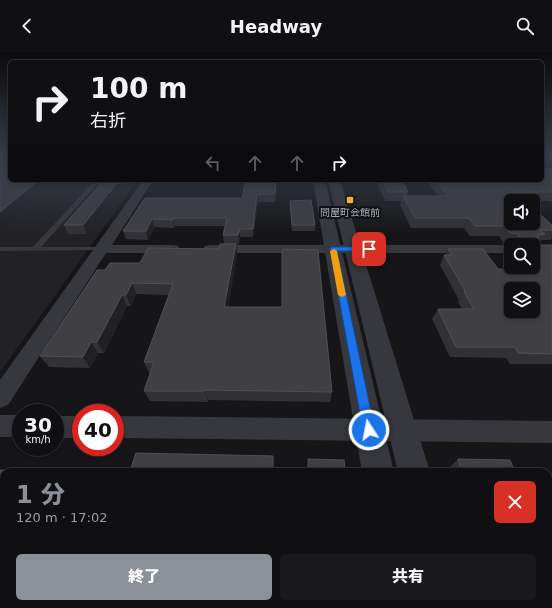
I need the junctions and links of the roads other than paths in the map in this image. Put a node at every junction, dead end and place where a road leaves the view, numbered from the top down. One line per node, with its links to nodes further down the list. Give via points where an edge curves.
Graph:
1 (96, 182): 6 (lane)
2 (147, 182): 7 (street)
3 (320, 182): 8 (street)
4 (334, 182): 8 (street)
5 (0, 248): 6 (lane)
6 (35, 249): 7 (lane)
7 (101, 249): 8 (street); 10 (street)
8 (343, 249): 9 (street); 14 (street); 15 (street)
9 (504, 250)
10 (2, 392)
11 (0, 426): 12 (street)
12 (12, 426)
13 (124, 427): 14 (street)
14 (369, 430): 15 (street); 17 (street)
15 (403, 431): 16 (street); 18 (street)
16 (552, 432)
17 (377, 468)
18 (413, 468)

